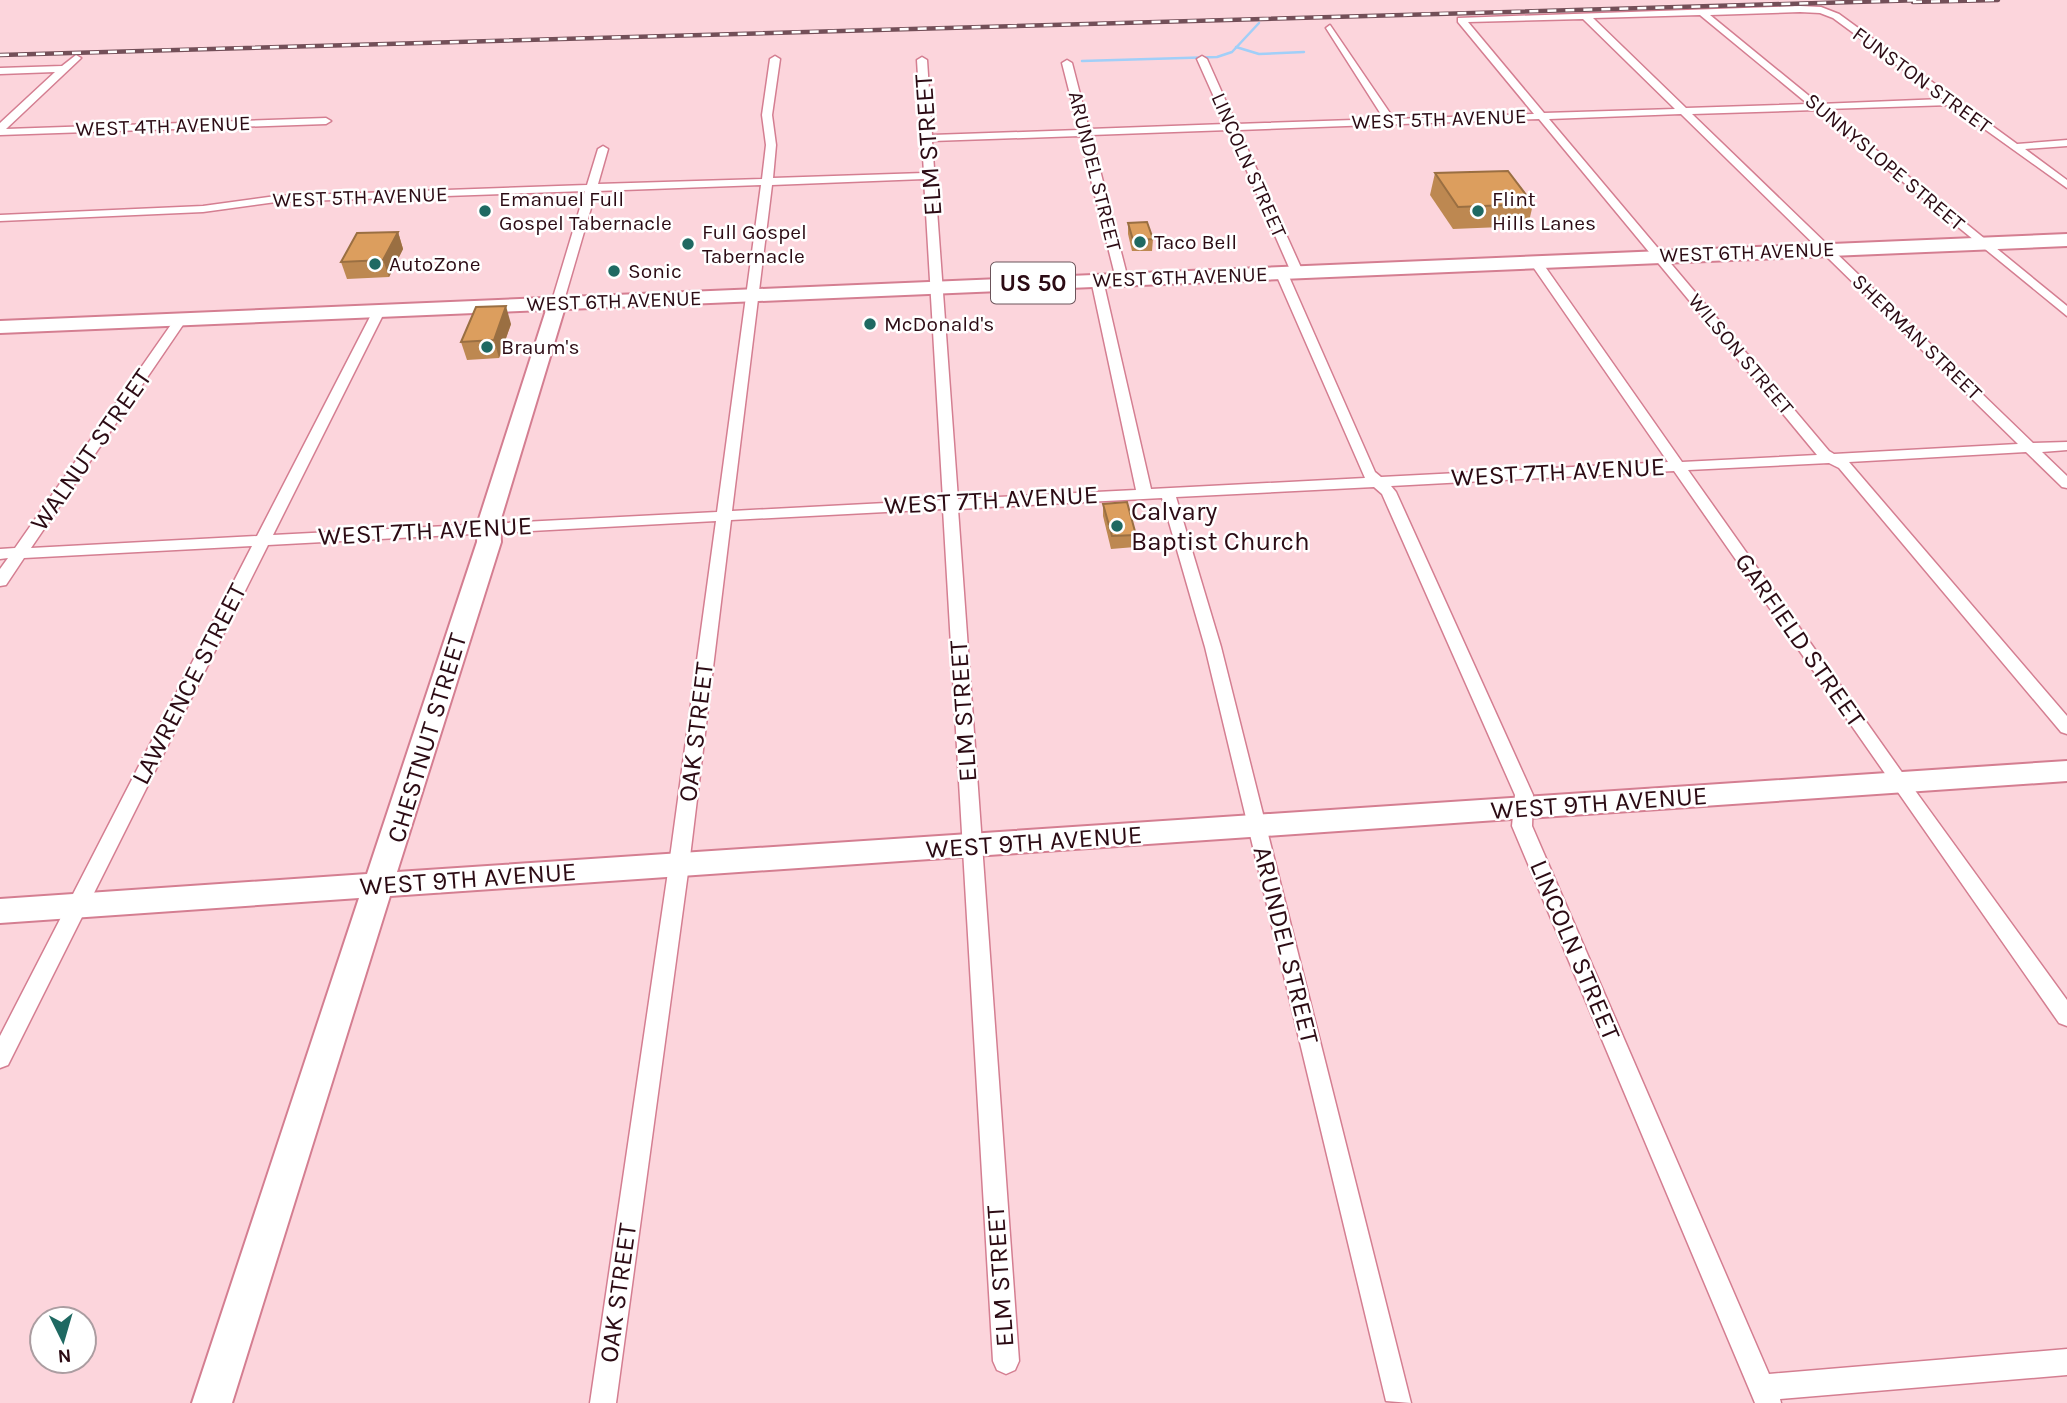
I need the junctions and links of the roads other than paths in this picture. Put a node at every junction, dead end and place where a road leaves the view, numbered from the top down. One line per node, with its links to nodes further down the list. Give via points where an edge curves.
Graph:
1 (1703, 13): 2 (street, FUNSTON STREET); 12 (street, FUNSTON STREET, via 1821,10 1836,16); 13 (street, SUNNYSLOPE STREET)
2 (1585, 16): 3 (street, FUNSTON STREET); 14 (street, SHERMAN STREET)
3 (1524, 18): 15 (street, WILSON STREET, via 1461,20)
4 (1330, 28): 16 (street)
5 (76, 58): 10 (street)
6 (775, 59): 26 (street, OAK STREET, via 767,115 771,145)
7 (1202, 59): 18 (street, LINCOLN STREET)
8 (922, 60): 21 (street, ELM STREET)
9 (1067, 63): 20 (street, ARUNDEL STREET)
10 (64, 69): 11 (street); 19 (street)
11 (0, 71)
12 (1950, 102): 13 (street, WEST 5TH AVENUE); 23 (street, FUNSTON STREET)
13 (1818, 106): 14 (street, WEST 5TH AVENUE); 31 (street, SUNNYSLOPE STREET)
14 (1681, 110): 15 (street, WEST 5TH AVENUE); 32 (street, SHERMAN STREET)
15 (1541, 115): 16 (street, WEST 5TH AVENUE); 33 (street, WILSON STREET)
16 (1390, 120): 18 (street, WEST 5TH AVENUE)
17 (326, 121): 19 (street, WEST 4TH AVENUE)
18 (1232, 127): 20 (street, WEST 5TH AVENUE); 35 (street, LINCOLN STREET)
19 (0, 130)
20 (1085, 133): 21 (street, WEST 5TH AVENUE); 36 (street, ARUNDEL STREET)
21 (927, 138): 25 (street, ELM STREET)
22 (2067, 143): 23 (street)
23 (2014, 147): 27 (street, FUNSTON STREET)
24 (603, 149): 28 (street, CHESTNUT STREET)
25 (930, 176): 26 (street, WEST 5TH AVENUE); 38 (street, ELM STREET)
26 (767, 182): 28 (street, WEST 5TH AVENUE); 39 (street, OAK STREET)
27 (2067, 185)
28 (592, 188): 29 (street, WEST 5TH AVENUE, via 276,199 203,209); 40 (street, CHESTNUT STREET)
29 (0, 218)
30 (2067, 240): 31 (main road, WEST 6TH AVENUE / US 50)
31 (1984, 243): 32 (main road, WEST 6TH AVENUE / US 50); 42 (street, SUNNYSLOPE STREET)
32 (1825, 249): 33 (main road, WEST 6TH AVENUE / US 50); 46 (street, SHERMAN STREET)
33 (1659, 256): 34 (main road, WEST 6TH AVENUE / US 50); 47 (street, WILSON STREET)
34 (1535, 261): 35 (main road, WEST 6TH AVENUE / US 50); 48 (street, GARFIELD STREET)
35 (1289, 272): 36 (main road, WEST 6TH AVENUE / US 50); 49 (street, LINCOLN STREET)
36 (1122, 279): 37 (main road, WEST 6TH AVENUE / US 50)
37 (1097, 280): 38 (main road, WEST 6TH AVENUE / US 50); 52 (street, ARUNDEL STREET)
38 (938, 287): 39 (main road, WEST 6TH AVENUE / US 50); 53 (street, ELM STREET)
39 (751, 296): 40 (main road, WEST 6TH AVENUE / US 50); 54 (street, OAK STREET)
40 (557, 304): 41 (main road, WEST 6TH AVENUE / US 50); 55 (street, CHESTNUT STREET)
41 (379, 311): 43 (main road, WEST 6TH AVENUE / US 50); 56 (street, LAWRENCE STREET)
42 (2067, 312)
43 (181, 319): 44 (main road, WEST 6TH AVENUE / US 50); 57 (street, WALNUT STREET)
44 (0, 327)
45 (2067, 446): 46 (street, WEST 7TH AVENUE)
46 (2030, 448): 47 (street, WEST 7TH AVENUE); 50 (street, SHERMAN STREET)
47 (1830, 458): 48 (street, WEST 7TH AVENUE); 60 (street, WILSON STREET, via 1844,465)
48 (1680, 466): 49 (street, WEST 7TH AVENUE); 62 (street, GARFIELD STREET)
49 (1375, 481): 51 (street, WEST 7TH AVENUE); 63 (street, LINCOLN STREET, via 1389,492 1524,795)
50 (2067, 484)
51 (1167, 491): 52 (street, WEST 7TH AVENUE); 64 (street, ARUNDEL STREET, via 1213,647)
52 (1144, 492): 53 (street, WEST 7TH AVENUE)
53 (950, 503): 54 (street, WEST 7TH AVENUE); 65 (street, ELM STREET)
54 (722, 516): 55 (street, WEST 7TH AVENUE); 66 (street, OAK STREET)
55 (489, 528): 56 (street, WEST 7TH AVENUE); 67 (street, CHESTNUT STREET, via 489,542)
56 (262, 540): 57 (street, WEST 7TH AVENUE); 68 (street, LAWRENCE STREET)
57 (20, 553): 58 (street, WEST 7TH AVENUE); 59 (street, WALNUT STREET)
58 (0, 554)
59 (0, 581)
60 (2067, 728)
61 (2067, 771): 62 (street, WEST 9TH AVENUE)
62 (1899, 783): 63 (street, WEST 9TH AVENUE); 70 (street, GARFIELD STREET)
63 (1521, 809): 64 (street, WEST 9TH AVENUE); 74 (street, LINCOLN STREET, via 1522,826)
64 (1256, 827): 65 (street, WEST 9TH AVENUE); 75 (street, ARUNDEL STREET)
65 (971, 846): 66 (street, WEST 9TH AVENUE); 72 (street, ELM STREET)
66 (679, 865): 67 (street, WEST 9TH AVENUE); 77 (street, OAK STREET)
67 (381, 884): 68 (street, WEST 9TH AVENUE); 76 (street, CHESTNUT STREET)
68 (79, 905): 69 (street, WEST 9TH AVENUE); 71 (street, LAWRENCE STREET)
69 (0, 911)
70 (2067, 1017)
71 (0, 1058)
72 (1006, 1361)
73 (2067, 1362): 74 (street)
74 (1764, 1396)
75 (1399, 1401)
76 (212, 1403)
77 (603, 1403)

